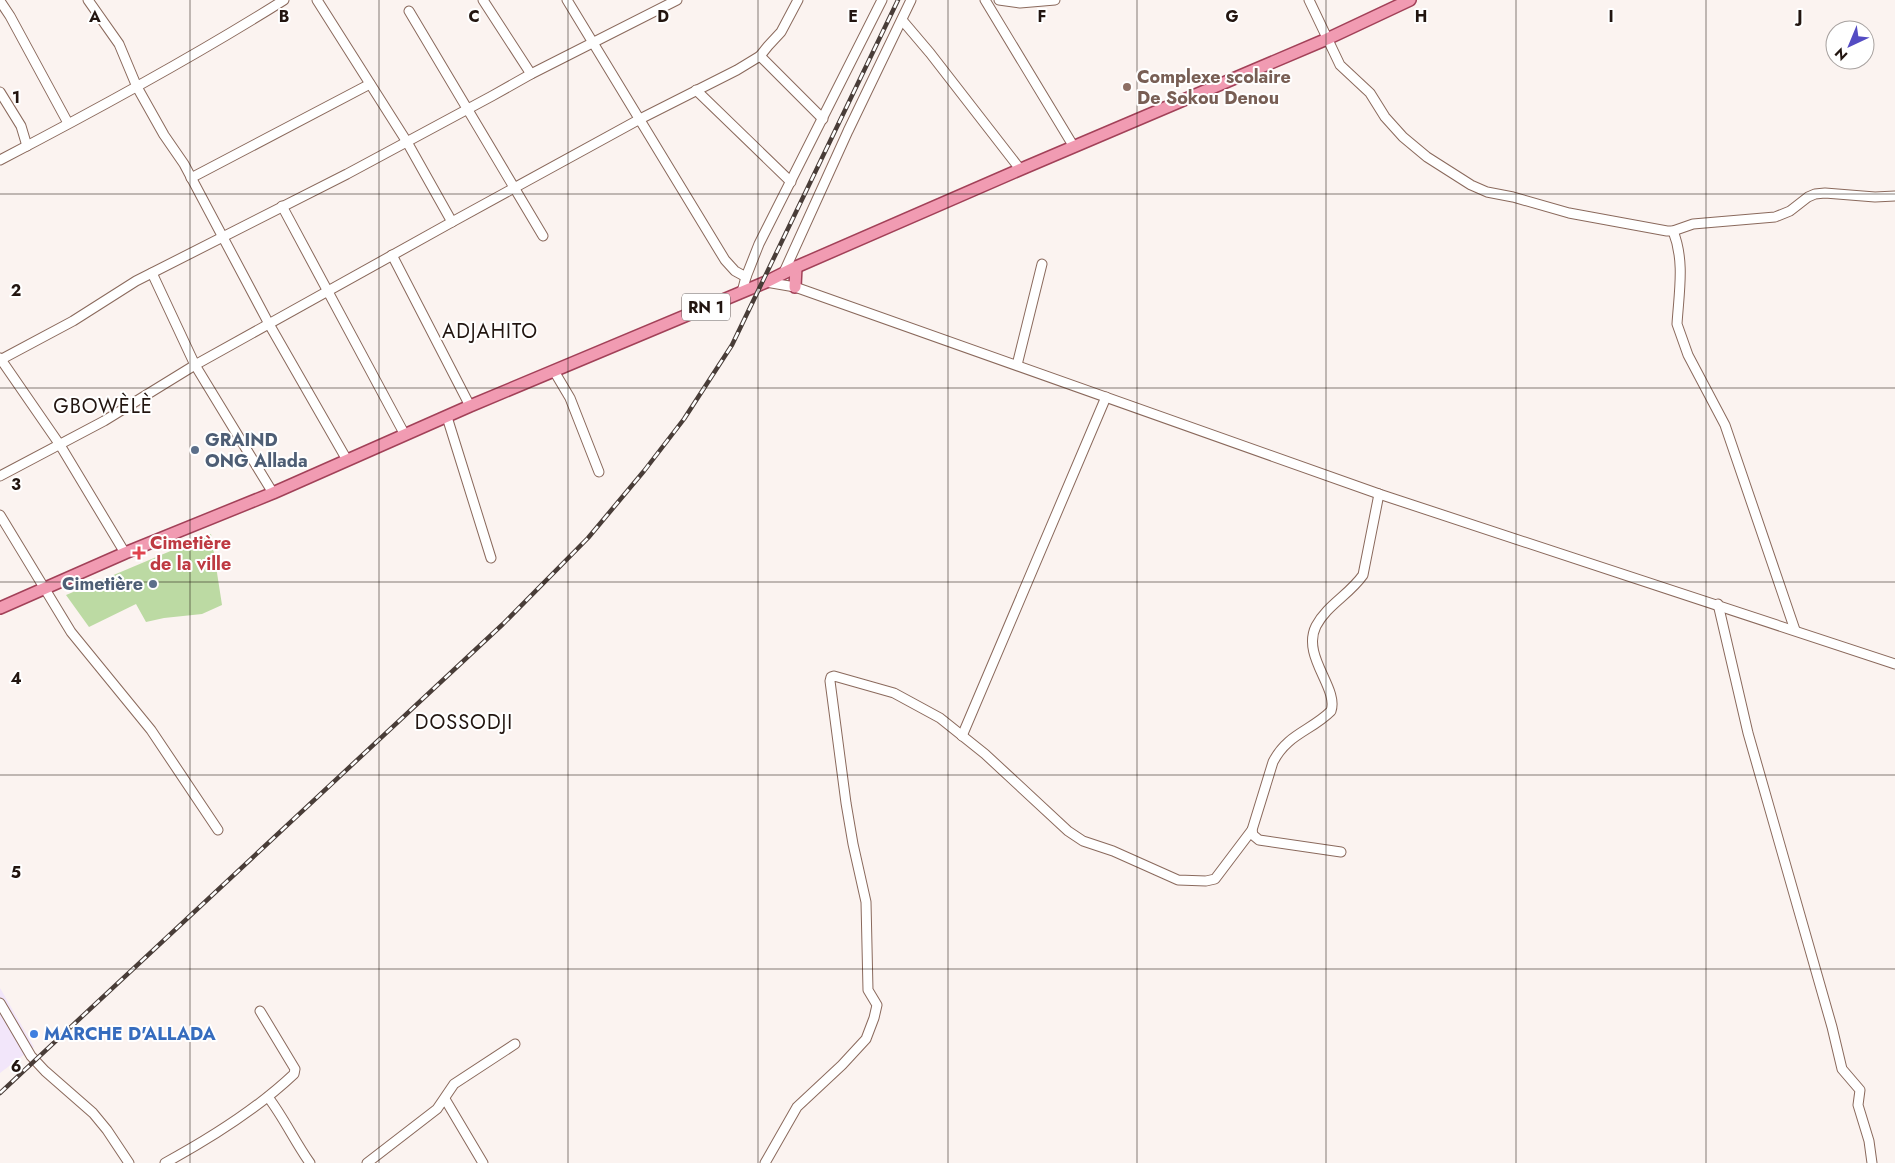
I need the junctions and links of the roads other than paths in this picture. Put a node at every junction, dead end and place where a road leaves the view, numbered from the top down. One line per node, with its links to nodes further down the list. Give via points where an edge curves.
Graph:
1 (88, 0): 23 (street, via 118,44)
2 (284, 0): 23 (street)
3 (317, 0): 22 (street)
4 (483, 0): 21 (street)
5 (566, 0): 19 (street)
6 (677, 0): 19 (street)
7 (798, 0): 20 (street, via 780,32)
8 (882, 0): 27 (street)
9 (911, 0): 17 (street)
10 (985, 0): 32 (street)
11 (999, 0): 12 (street)
12 (1055, 0)
13 (1310, 0): 18 (street)
14 (1410, 0): 18 (main road, RN 1)
15 (0, 1): 29 (street)
16 (410, 11): 26 (street)
17 (902, 20): 34 (street); 47 (street)
18 (1327, 40): 32 (main road, RN 1); 41 (street, via 1340,65 1370,93 1403,137 1427,157 1478,189 1569,213)
19 (593, 43): 21 (street); 28 (street)
20 (760, 56): 24 (street); 27 (street)
21 (530, 74): 26 (street)
22 (370, 84): 30 (street); 35 (street)
23 (137, 87): 29 (street); 35 (street)
24 (696, 90): 28 (street); 36 (street)
25 (0, 92): 31 (street, via 21,126)
26 (469, 109): 30 (street); 37 (street)
27 (823, 118): 36 (street)
28 (640, 119): 37 (street); 49 (street, via 725,260)
29 (68, 123): 31 (street)
30 (407, 142): 39 (street); 40 (street)
31 (27, 146): 33 (street)
32 (1074, 147): 34 (main road, RN 1)
33 (0, 160)
34 (1020, 170): 46 (main road, RN 1)
35 (191, 178): 43 (street)
36 (791, 182): 49 (street)
37 (516, 187): 40 (street); 42 (street)
38 (1895, 196): 41 (street, via 1815,194 1775,218 1693,224)
39 (282, 206): 43 (street); 52 (street)
40 (452, 222): 44 (street)
41 (1673, 231): 75 (street, via 1681,267 1678,331 1725,425)
42 (543, 236)
43 (223, 238): 48 (street); 54 (street)
44 (392, 255): 52 (street); 60 (street)
45 (1042, 264): 57 (street)
46 (796, 267): 47 (main road, RN 1); 51 (main road)
47 (784, 272): 50 (main road, RN 1)
48 (152, 273): 55 (street, via 73,321); 56 (street)
49 (746, 277): 53 (street)
50 (766, 282): 51 (street); 53 (main road, RN 1)
51 (795, 287): 57 (street)
52 (327, 291): 54 (street); 62 (street)
53 (742, 292): 58 (main road, RN 1)
54 (269, 324): 56 (street); 64 (street)
55 (1, 359): 63 (street)
56 (195, 365): 63 (street); 67 (street)
57 (1017, 365): 59 (street)
58 (554, 371): 60 (main road, RN 1); 65 (street, via 570,398)
59 (1106, 397): 68 (street); 77 (street)
60 (470, 406): 61 (main road, RN 1)
61 (447, 417): 62 (main road, RN 1); 71 (street)
62 (405, 435): 64 (main road, RN 1)
63 (60, 445): 66 (street); 70 (street)
64 (347, 460): 67 (main road, RN 1)
65 (599, 472)
66 (0, 476)
67 (273, 493): 70 (main road, RN 1)
68 (1379, 494): 73 (street); 79 (street, via 1363,576 1356,586 1324,612 1314,628 1314,654 1332,706 1330,711 1278,752)
69 (0, 515): 72 (street)
70 (125, 554): 72 (main road, RN 1)
71 (491, 558)
72 (46, 589): 74 (main road, RN 1); 78 (street, via 71,632 151,730)
73 (1718, 604): 75 (street); 92 (street, via 1748,733 1842,1069 1860,1090 1858,1105)
74 (0, 608)
75 (1795, 630): 76 (street)
76 (1895, 664)
77 (962, 736): 79 (street, via 1083,842 1178,880 1215,879); 91 (street, via 940,718 894,693 831,677 846,803 866,902 868,990 877,1005 866,1038 797,1107)
78 (218, 830)
79 (1252, 830): 80 (street, via 1259,840)
80 (1342, 852)
81 (0, 1003): 86 (street, via 31,1056 93,1113)
82 (260, 1011): 84 (street, via 295,1069 294,1074)
83 (515, 1044): 85 (street, via 454,1084)
84 (268, 1097): 87 (street); 88 (street)
85 (445, 1099): 89 (street, via 437,1109); 90 (street)
86 (129, 1163)
87 (165, 1163)
88 (310, 1163)
89 (367, 1163)
90 (483, 1163)
91 (765, 1163)
92 (1872, 1163)

